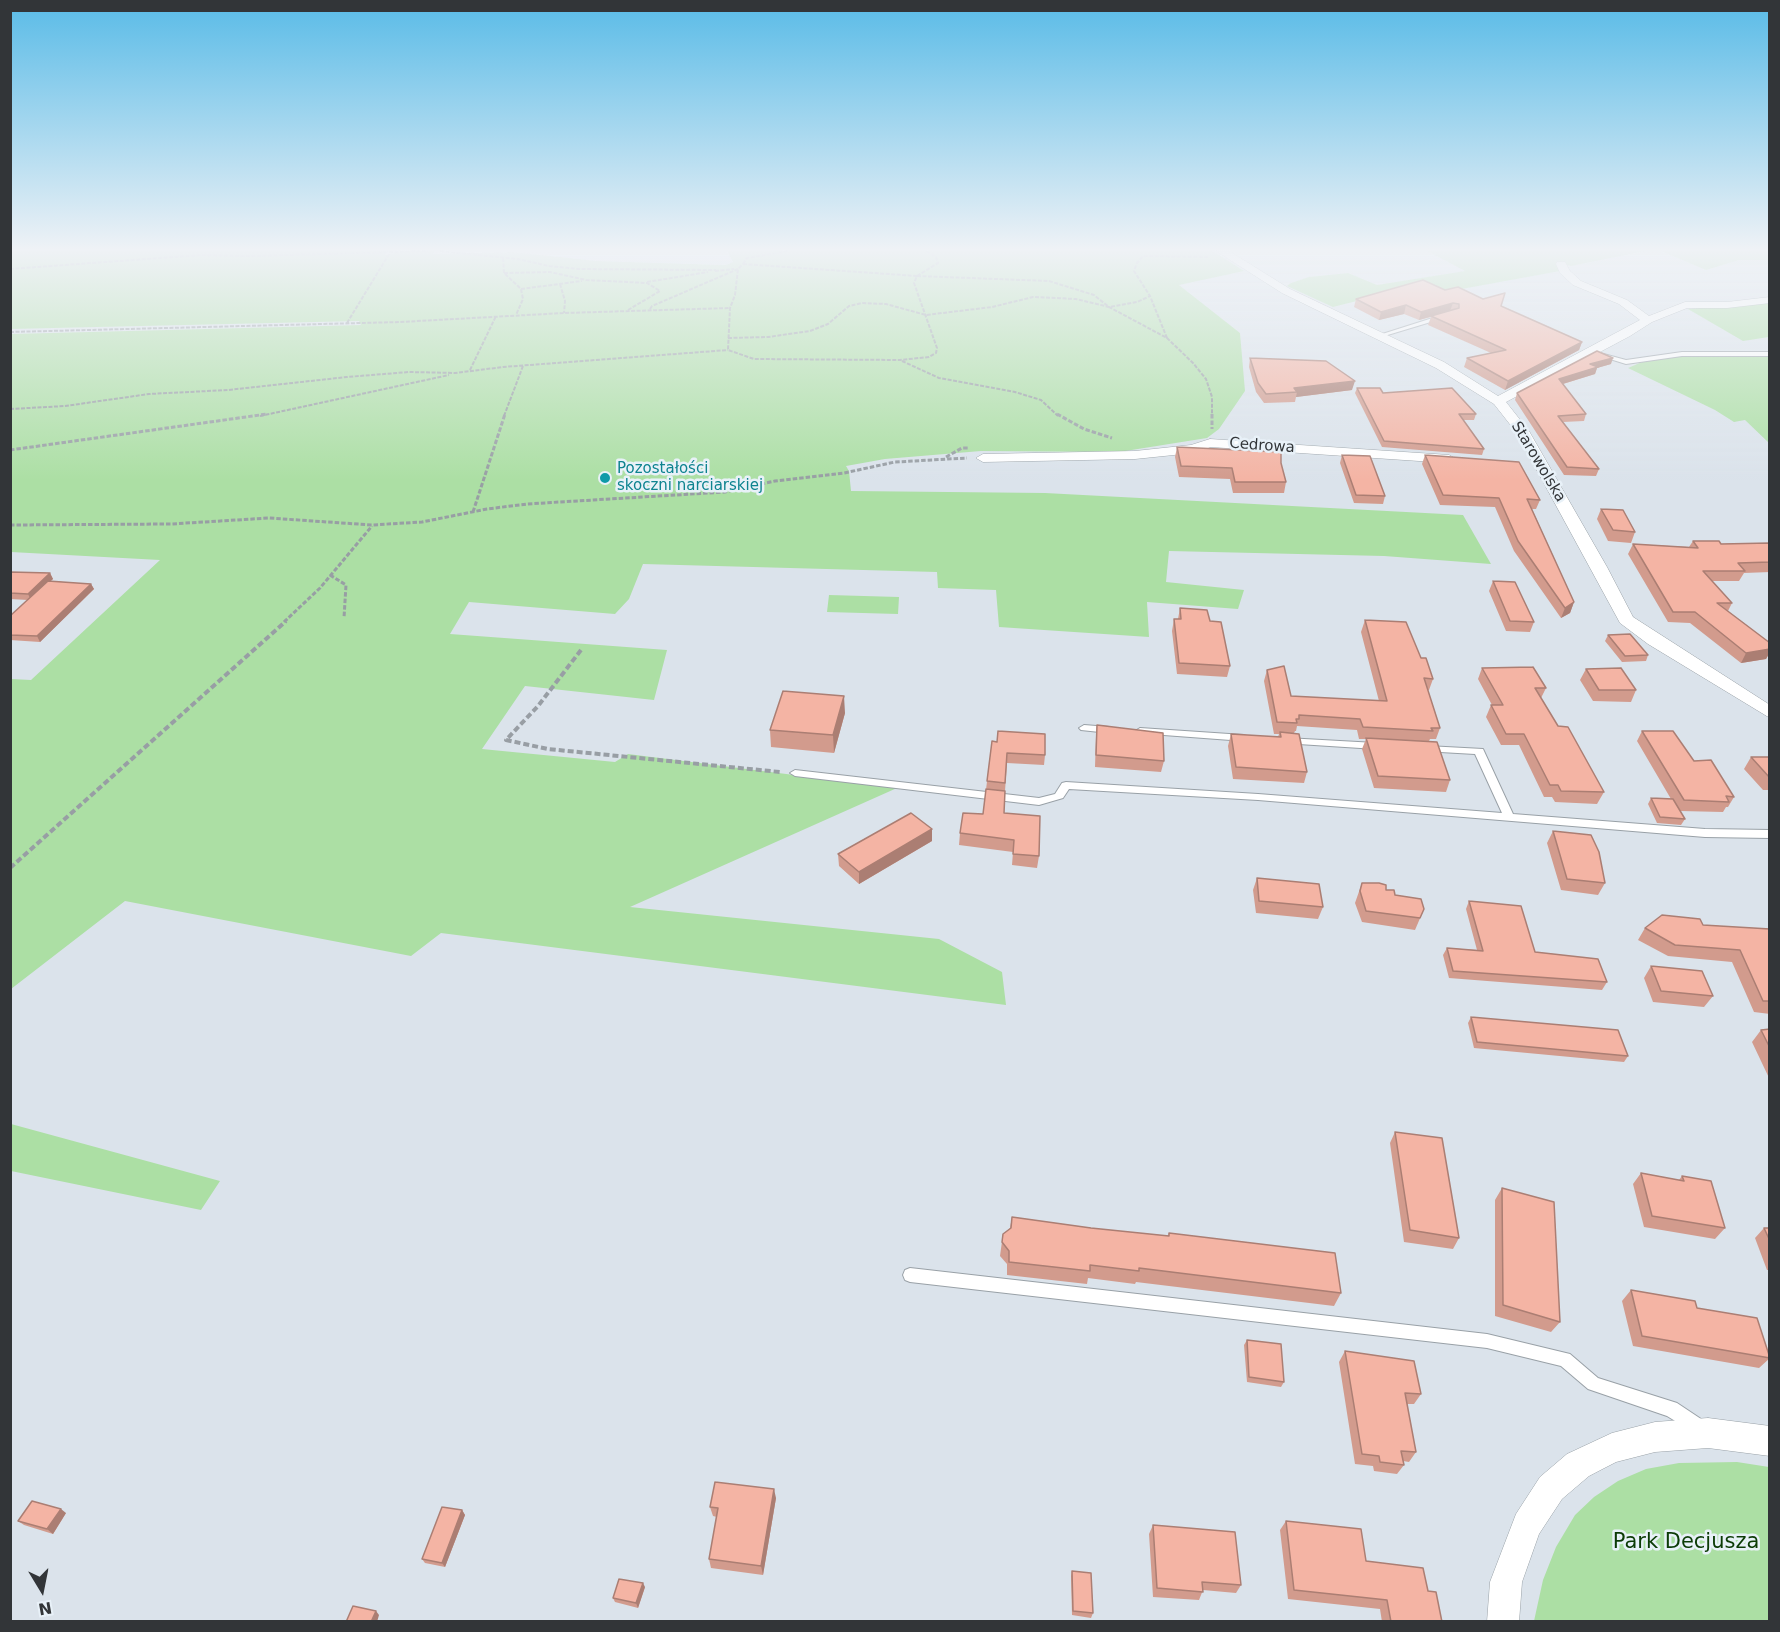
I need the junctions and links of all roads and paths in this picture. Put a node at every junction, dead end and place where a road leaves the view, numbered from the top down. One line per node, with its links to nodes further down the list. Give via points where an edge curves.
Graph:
1 (191, 327): 11 (path)
2 (491, 327): 20 (path)
3 (729, 327): 13 (path)
4 (820, 327): 13 (path, via 768,337)
5 (930, 327): 18 (path, via 936,353)
6 (1147, 327): 14 (path)
7 (1163, 327): 14 (path)
8 (1361, 327): 12 (street, Starowolska)
9 (1409, 327): 12 (lane)
10 (1635, 327): 16 (street)
11 (10, 332)
12 (1379, 336): 22 (street, Starowolska, via 1440,365)
13 (728, 338): 15 (path)
14 (1167, 338): 25 (path, via 1206,379 1212,397)
15 (728, 350): 18 (path, via 754,359); 19 (path)
16 (1591, 352): 17 (lane, via 1626,363 1682,354); 22 (street)
17 (1770, 354)
18 (900, 360): 24 (path, via 939,378 1041,400 1060,417)
19 (523, 366): 20 (path); 30 (path)
20 (470, 371): 21 (path)
21 (455, 373): 23 (path, via 347,377); 26 (path, via 254,417)
22 (1498, 401): 36 (street, Starowolska, via 1522,431 1536,466 1599,567 1626,620)
23 (10, 409)
24 (1114, 439)
25 (1210, 442): 28 (street, Cedrowa, via 1193,449 1135,455); 29 (street, Cedrowa)
26 (10, 450)
27 (959, 458): 30 (path, via 895,462 725,492 527,504)
28 (983, 458)
29 (1458, 460)
30 (473, 512): 32 (path, via 422,522)
31 (10, 525): 32 (path, via 171,524 269,518)
32 (372, 525): 33 (path)
33 (330, 575): 34 (path, via 346,585); 47 (path, via 288,619)
34 (344, 618)
35 (580, 650): 44 (path, via 538,706 506,740 548,749)
36 (1770, 713)
37 (1084, 728): 38 (lane)
38 (1118, 730)
39 (1130, 731): 40 (lane)
40 (1255, 738)
41 (1278, 740): 42 (lane)
42 (1382, 746)
43 (1418, 748): 45 (lane, via 1479,751)
44 (795, 773): 45 (lane, via 1039,802 1059,796 1066,784)
45 (1510, 818): 46 (lane)
46 (1770, 834)
47 (10, 868)
48 (910, 1275): 49 (lane, via 1487,1341 1565,1359 1593,1384 1671,1409)
49 (1708, 1433): 50 (street); 51 (street, via 1655,1437 1612,1448 1578,1465 1551,1488 1527,1525 1506,1582)
50 (1770, 1441)
51 (1503, 1622)

